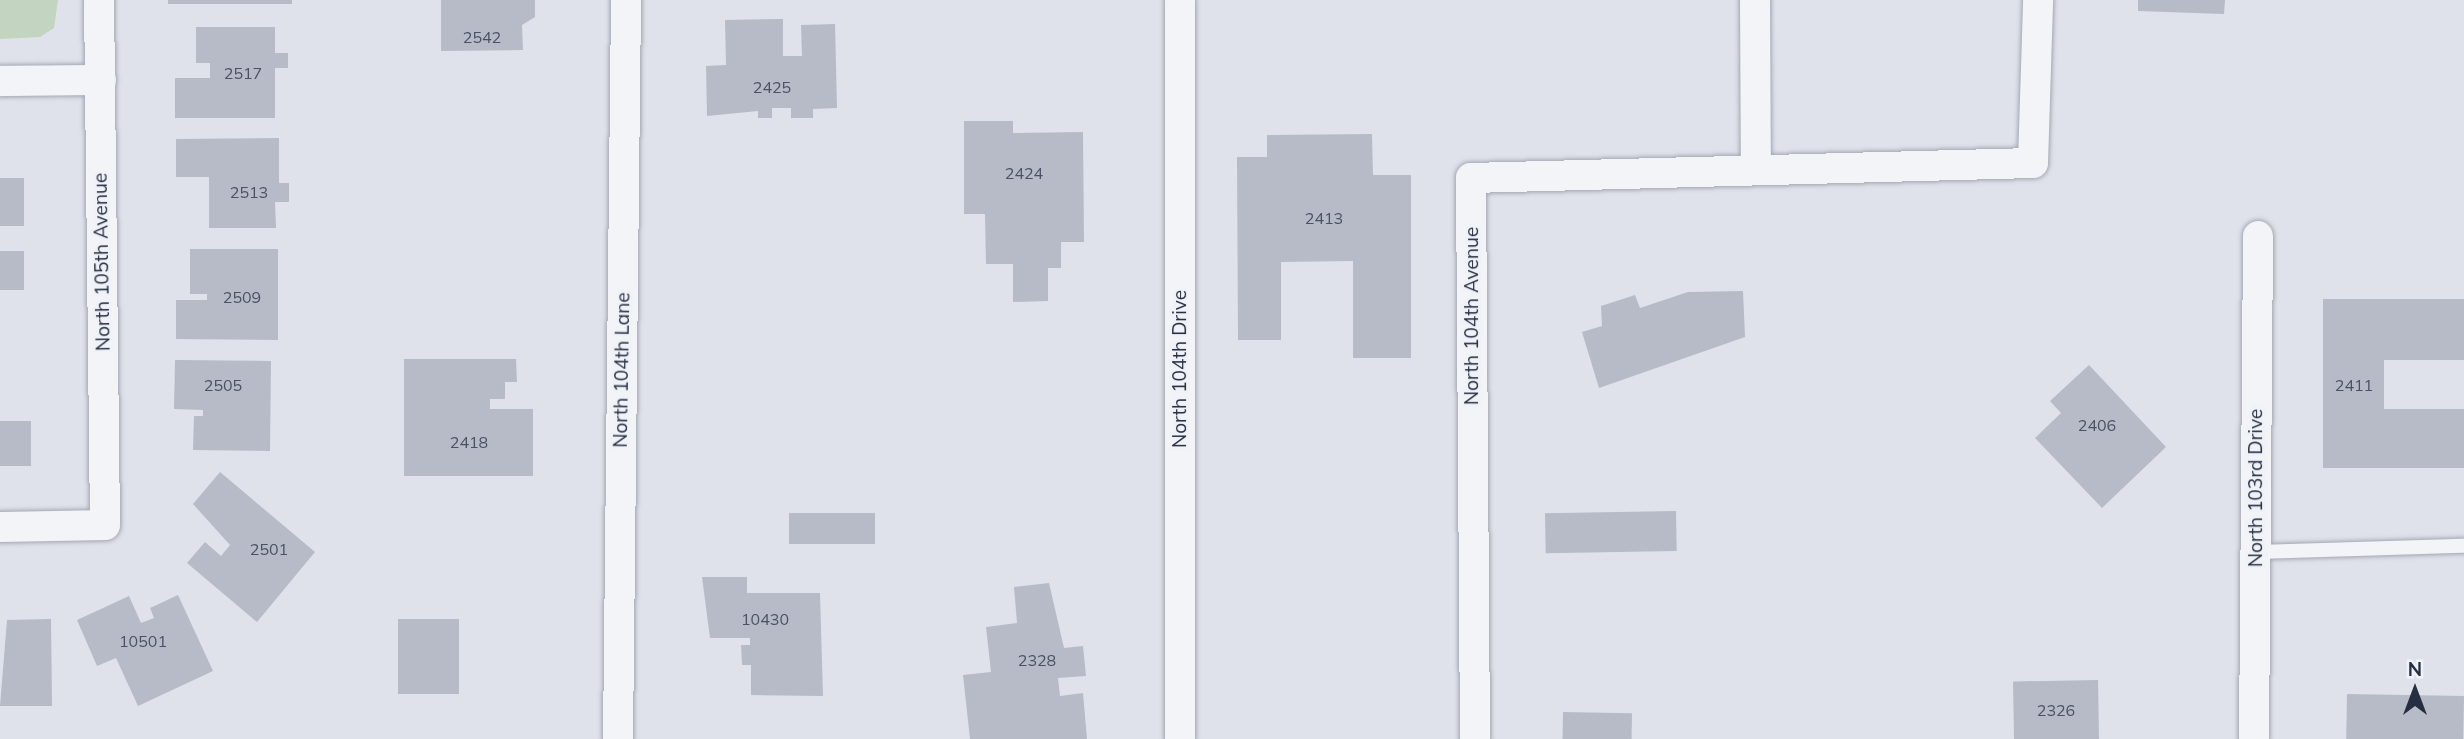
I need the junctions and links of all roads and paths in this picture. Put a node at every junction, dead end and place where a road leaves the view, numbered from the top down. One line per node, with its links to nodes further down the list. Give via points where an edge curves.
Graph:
1 (99, 0): 6 (street, North 105th Avenue)
2 (626, 0): 13 (street, North 104th Lane)
3 (1180, 0): 14 (street, North 104th Drive)
4 (1755, 0): 8 (street)
5 (2038, 0): 8 (street, North 104th Avenue, via 2033,163)
6 (101, 80): 7 (street); 10 (street, North 105th Avenue, via 105,525)
7 (0, 81)
8 (1756, 170): 15 (street, North 104th Avenue, via 1471,177)
9 (2258, 236): 12 (street, North 103rd Drive)
10 (0, 527)
11 (2464, 546): 12 (lane)
12 (2256, 552): 16 (street, North 103rd Drive)
13 (618, 739)
14 (1180, 739)
15 (1475, 739)
16 (2254, 739)

